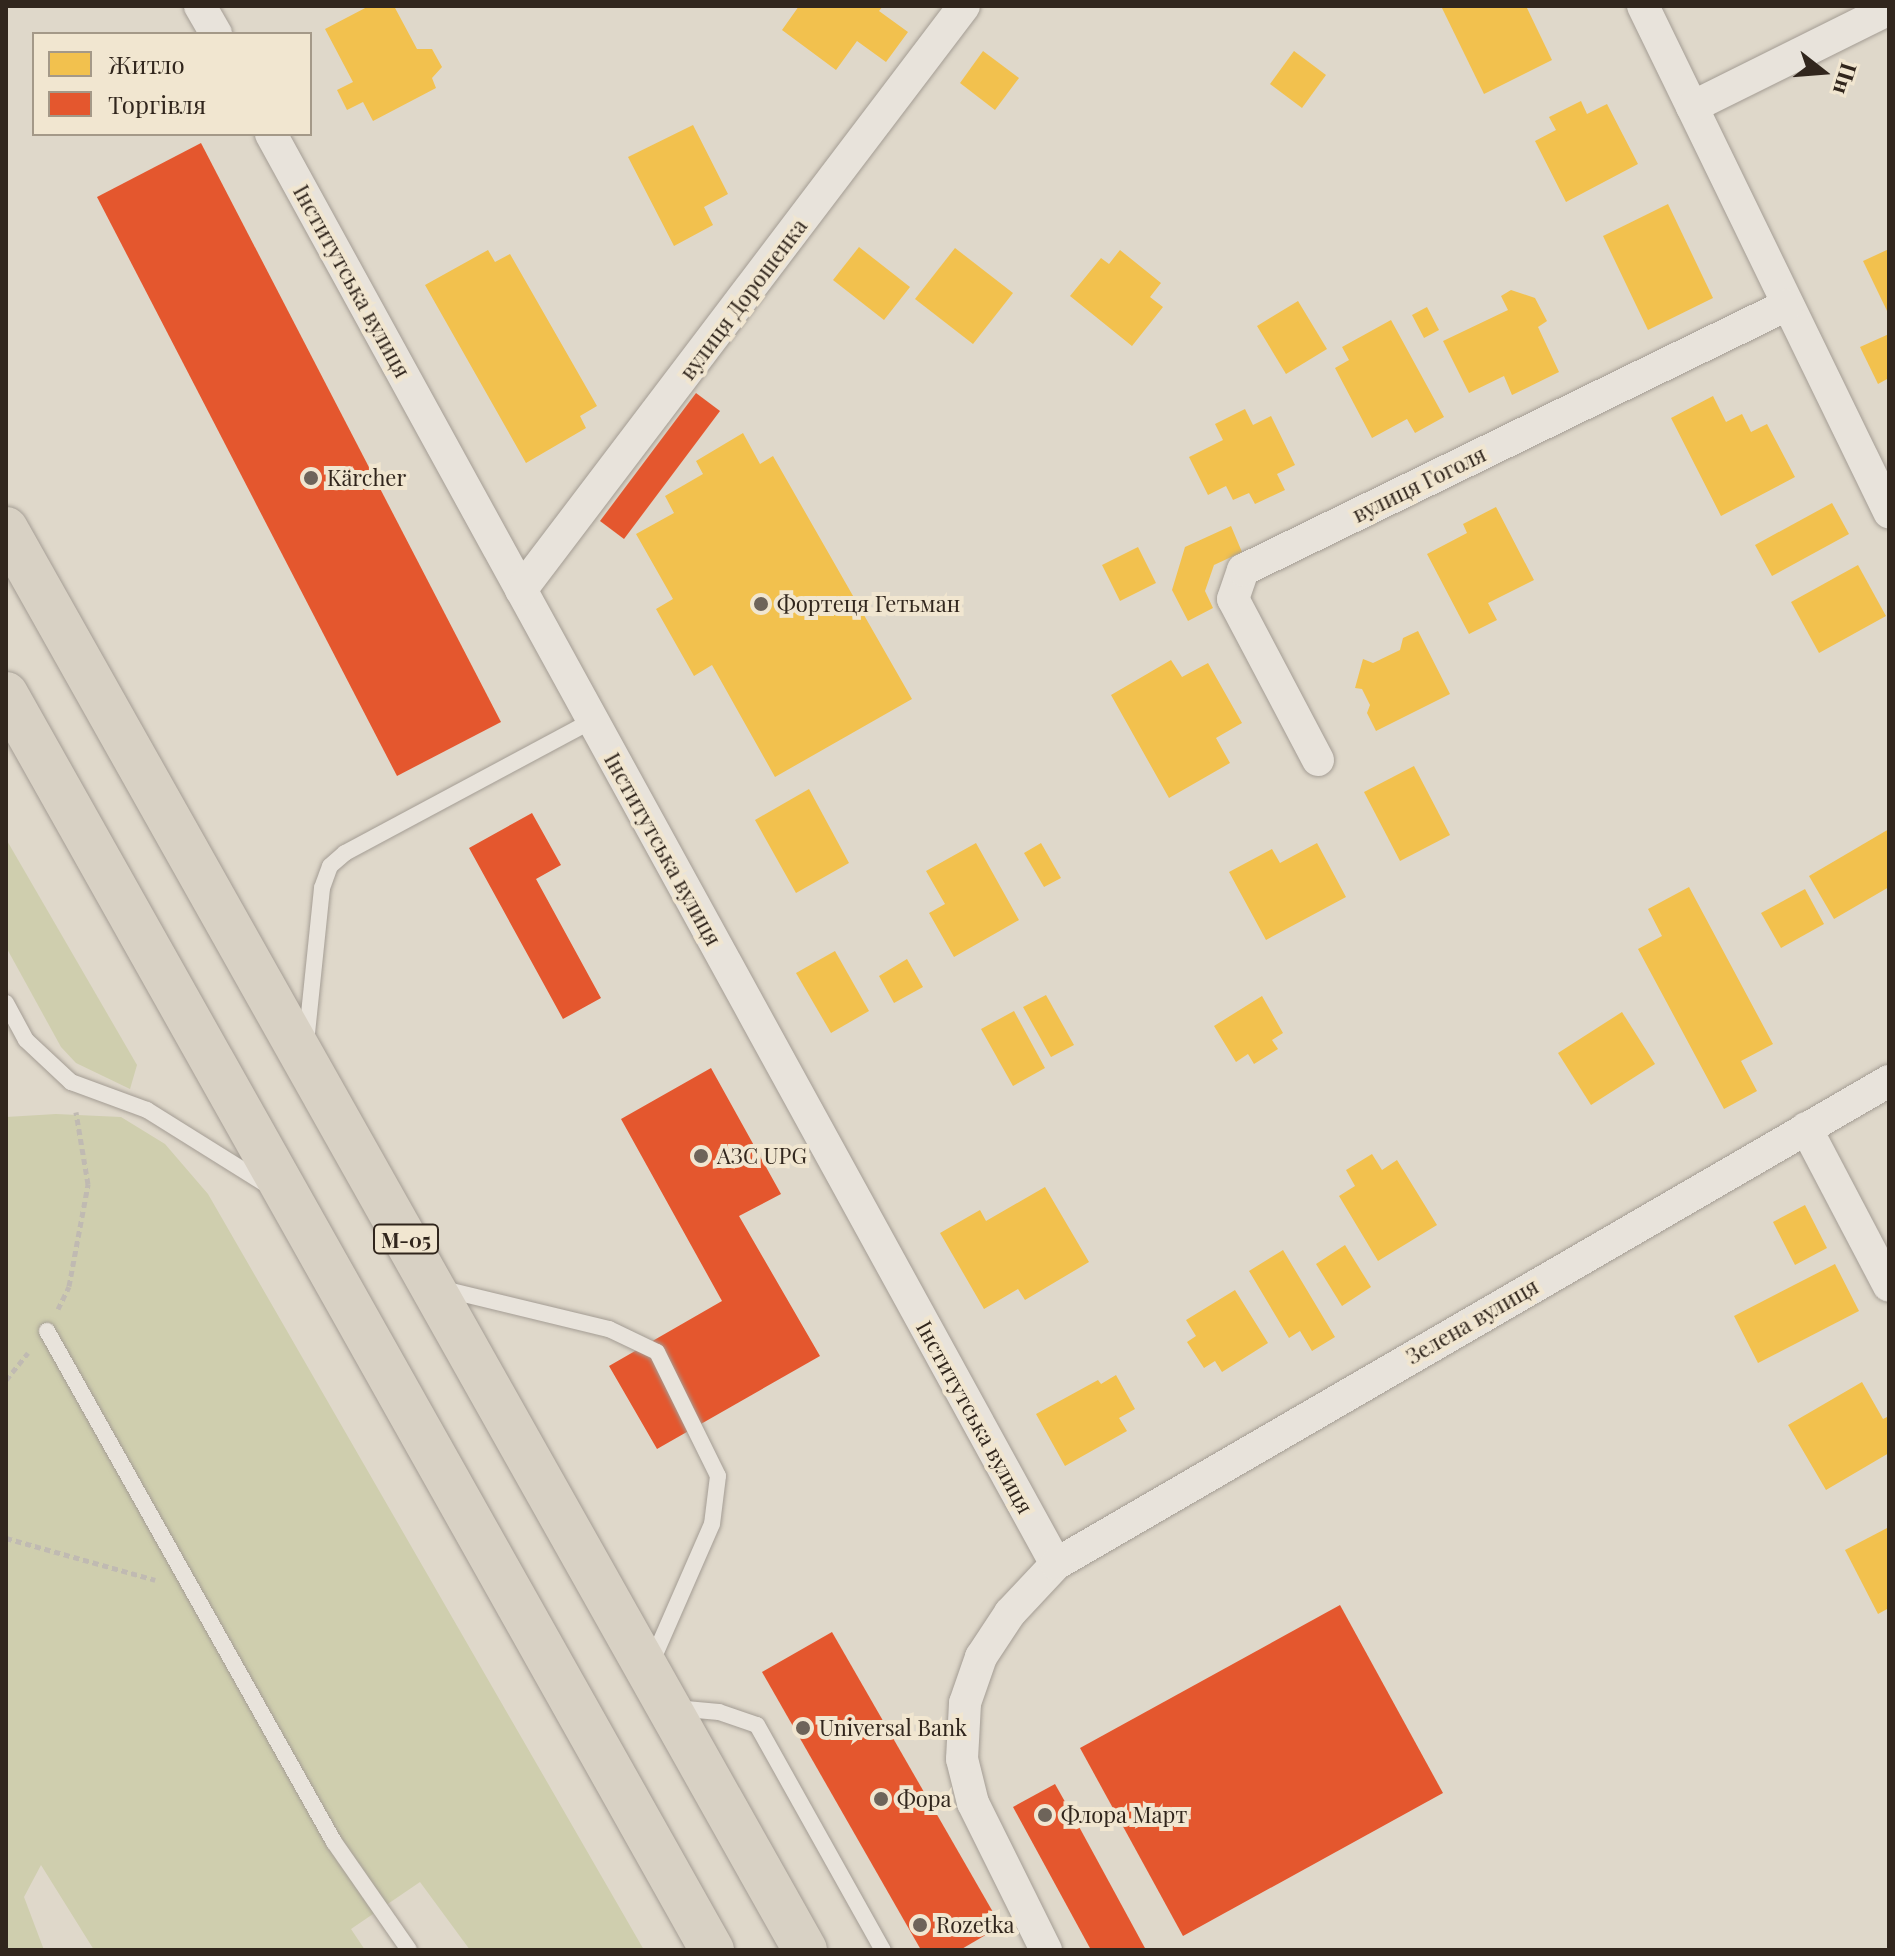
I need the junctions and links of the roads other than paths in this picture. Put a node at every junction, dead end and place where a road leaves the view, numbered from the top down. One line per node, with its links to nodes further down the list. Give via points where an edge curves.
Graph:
1 (200, 6): 5 (street)
2 (964, 6): 11 (street, вулиця Дорошенка)
3 (1643, 6): 6 (street)
4 (1889, 9): 6 (street)
5 (215, 32)
6 (1692, 107): 8 (street)
7 (272, 136): 11 (street, Інститутська вулиця)
8 (1787, 305): 9 (street); 14 (street, вулиця Гоголя, via 1243,570 1233,599)
9 (1889, 512)
10 (6, 529): 16 (highway, М-05)
11 (521, 590): 13 (street, Інститутська вулиця)
12 (6, 694): 19 (highway)
13 (593, 720): 16 (lane, via 345,853 330,866 322,888); 23 (street, Інститутська вулиця)
14 (1318, 760)
15 (6, 1003): 19 (lane, via 26,1040 71,1082 147,1110)
16 (305, 1061): 21 (highway, М-05)
17 (1889, 1081): 18 (street, Зелена вулиця)
18 (1806, 1128): 20 (street); 23 (street, Зелена вулиця)
19 (291, 1200): 26 (highway)
20 (1889, 1286)
21 (434, 1287): 24 (highway, М-05); 24 (lane, via 609,1329 657,1352 718,1476 712,1524)
22 (47, 1331): 25 (lane, via 334,1842)
23 (1056, 1564): 29 (street, Зелена вулиця, via 1010,1613 981,1657 965,1703 962,1759 973,1803)
24 (658, 1689): 27 (highway, М-05); 28 (lane, via 757,1725)
25 (409, 1950)
26 (712, 1950)
27 (805, 1950)
28 (883, 1950)
29 (1046, 1950)

